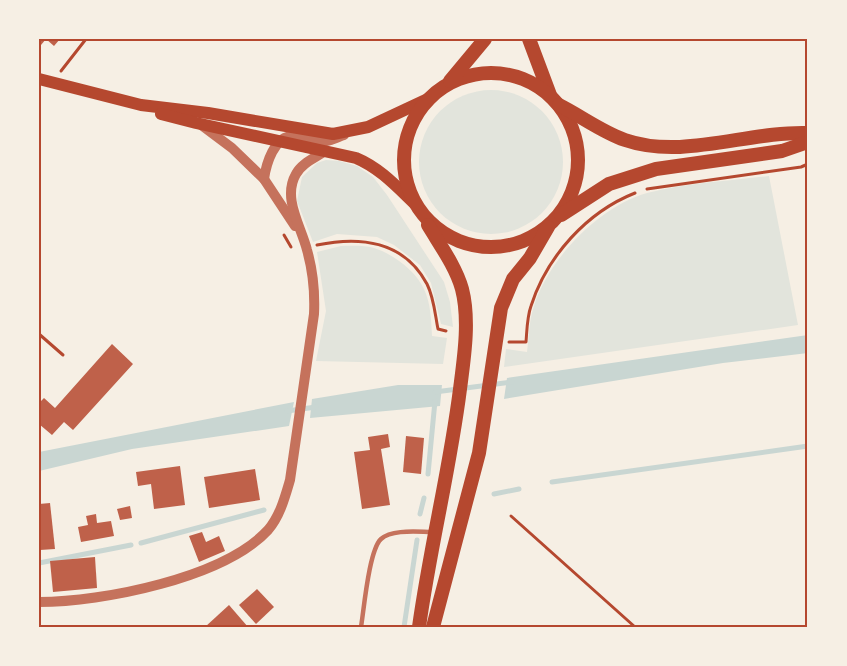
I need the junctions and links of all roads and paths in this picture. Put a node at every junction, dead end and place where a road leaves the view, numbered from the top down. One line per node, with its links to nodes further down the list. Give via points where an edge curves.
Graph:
1 (86, 39): 5 (path)
2 (484, 39): 6 (main road)
3 (529, 39): 8 (main road)
4 (39, 79): 5 (main road)
5 (52, 83): 9 (main road)
6 (446, 85): 7 (main road); 8 (main road, via 467,76 512,75 533,83)
7 (430, 98): 11 (main road); 18 (main road, via 412,123 404,153 407,184)
8 (555, 100): 12 (main road, via 615,136 651,144 688,146 784,132); 19 (main road, via 573,130 578,161 572,191)
9 (141, 105): 10 (main road); 11 (main road, via 333,134)
10 (199, 124): 13 (main road); 17 (street)
11 (352, 131): 13 (street, via 326,141 292,136)
12 (808, 133)
13 (281, 142): 15 (main road); 17 (street, via 271,155)
14 (808, 142): 19 (main road, via 782,151 636,174 609,183)
15 (325, 152): 18 (main road, via 366,162); 21 (street, via 298,170 292,183 290,197)
16 (808, 164): 26 (path, via 670,184 615,201 567,243 550,266 530,308 525,342)
17 (264, 179): 21 (street)
18 (419, 209): 19 (main road, via 449,236 484,247 520,242); 29 (main road, via 462,288 465,309 457,413)
19 (554, 220): 33 (main road, via 513,279 501,308 473,478)
20 (283, 232): 23 (path)
21 (300, 233): 30 (street, via 307,248 315,291 311,346 290,480 270,528 244,551 190,573 100,598)
22 (320, 245): 24 (path, via 346,241 376,243 401,255 427,285 438,329)
23 (294, 252)
24 (446, 331)
25 (39, 334): 27 (path)
26 (507, 342)
27 (63, 355)
28 (511, 516): 34 (path)
29 (435, 532): 31 (lane, via 391,534 381,539 373,552); 32 (main road)
30 (39, 602)
31 (361, 627)
32 (419, 627)
33 (433, 627)
34 (636, 627)

